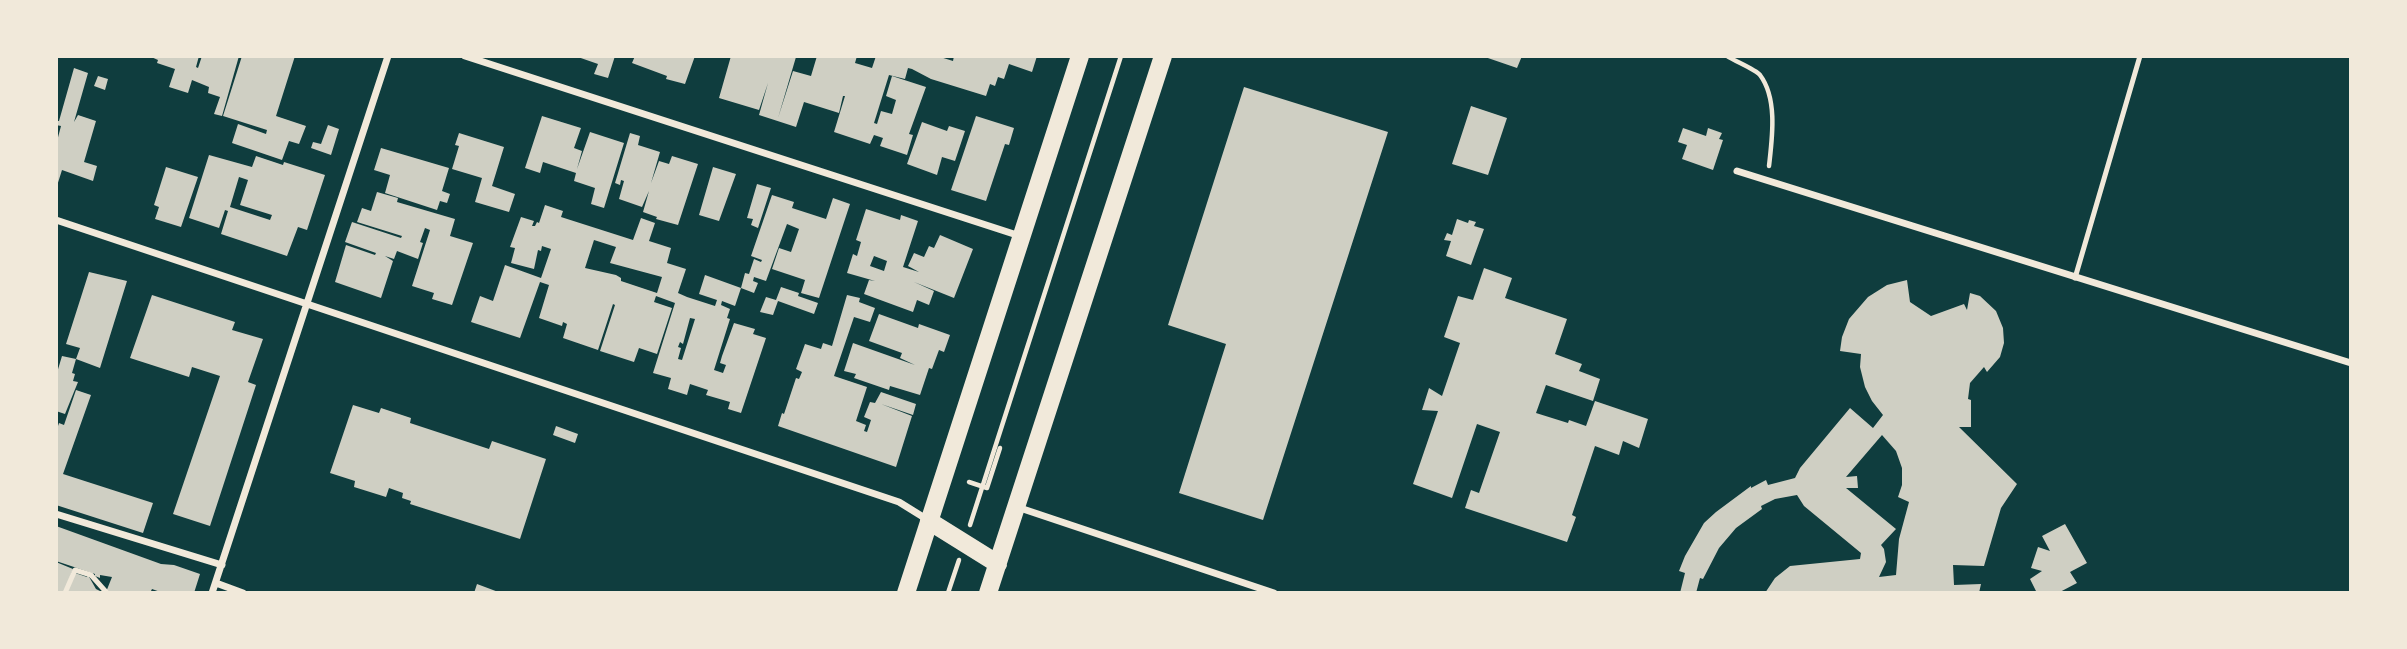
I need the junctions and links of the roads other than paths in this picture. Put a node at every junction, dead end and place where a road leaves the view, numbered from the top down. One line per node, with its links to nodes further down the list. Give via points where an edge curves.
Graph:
1 (388, 56): 10 (street)
2 (465, 56): 8 (street)
3 (1080, 56): 8 (main road)
4 (1163, 56): 12 (main road)
5 (2140, 56): 9 (lane)
6 (1737, 171): 9 (street)
7 (56, 220): 10 (street)
8 (1021, 236): 14 (main road)
9 (2075, 278): 11 (street)
10 (307, 303): 14 (street, via 899,502); 16 (street)
11 (2351, 363)
12 (1016, 506): 15 (main road); 24 (street)
13 (56, 514): 16 (street)
14 (929, 521): 15 (main road); 22 (main road)
15 (998, 564): 23 (main road)
16 (222, 565): 17 (street)
17 (216, 583): 20 (street); 21 (street)
18 (65, 593): 19 (lane, via 75,570 92,575)
19 (107, 593)
20 (212, 593)
21 (243, 593)
22 (906, 593)
23 (988, 593)
24 (1274, 593)

